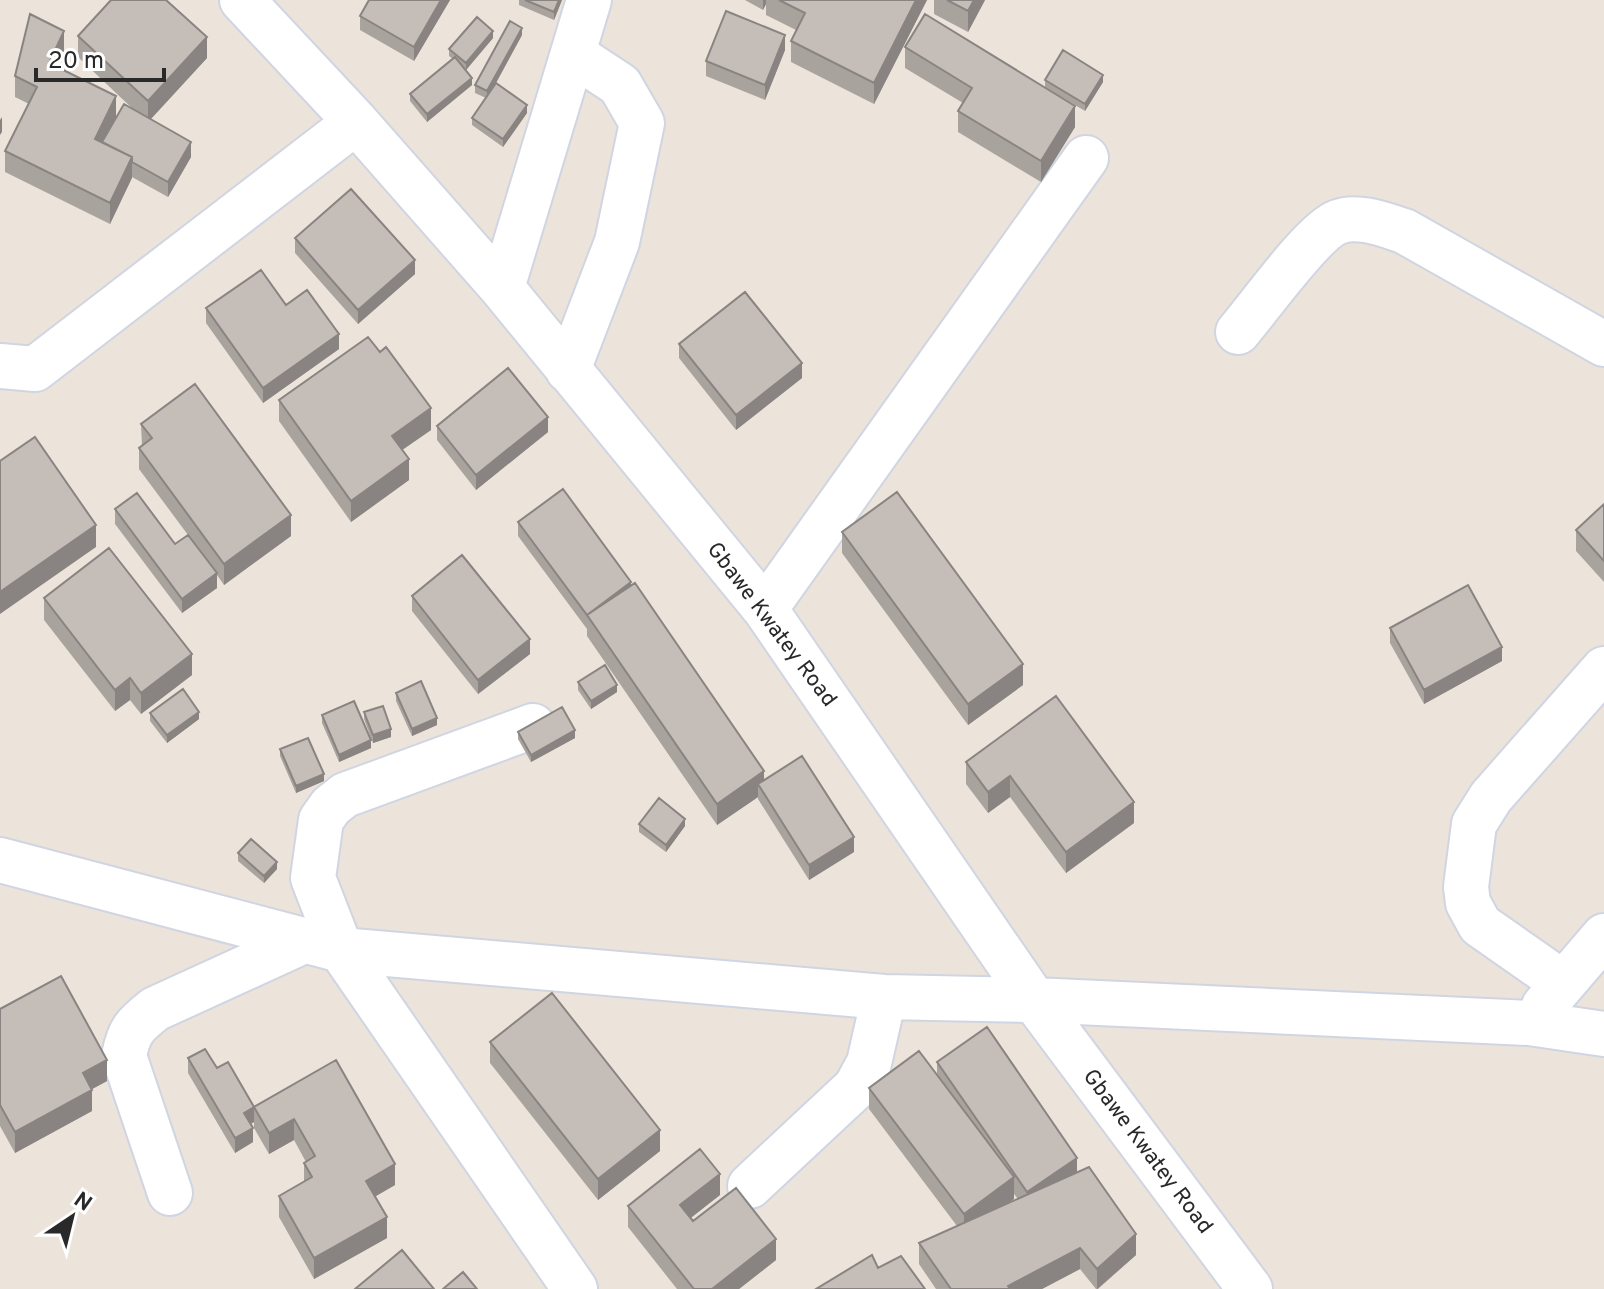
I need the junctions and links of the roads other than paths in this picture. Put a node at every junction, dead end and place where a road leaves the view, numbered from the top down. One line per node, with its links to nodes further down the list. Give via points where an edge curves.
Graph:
1 (242, 0): 4 (street, Gbawe Kwatey Road)
2 (589, 0): 3 (street)
3 (573, 54): 6 (street); 10 (street, via 620,85 642,123 617,242)
4 (356, 122): 6 (street, Gbawe Kwatey Road); 9 (street, via 35,369)
5 (1086, 158): 11 (street)
6 (502, 288): 10 (street, Gbawe Kwatey Road)
7 (1238, 332): 8 (street, via 1320,233 1339,221 1374,221 1404,231)
8 (1604, 344)
9 (0, 366)
10 (568, 370): 11 (street, Gbawe Kwatey Road)
11 (765, 609): 19 (street, Gbawe Kwatey Road)
12 (1604, 669): 17 (street, via 1491,797 1474,824 1466,887 1480,925)
13 (533, 726): 16 (street, via 345,795 331,806 321,820 313,878)
14 (0, 860): 16 (street)
15 (1604, 936): 17 (street)
16 (324, 945): 18 (street); 23 (street, via 155,1009 128,1035 124,1056); 24 (street)
17 (1563, 983): 20 (street)
18 (884, 997): 19 (street); 22 (street, via 869,1063 856,1087)
19 (1034, 1000): 20 (street); 25 (street, Gbawe Kwatey Road)
20 (1529, 1023): 21 (street)
21 (1604, 1034)
22 (750, 1186)
23 (170, 1193)
24 (575, 1289)
25 (1250, 1289)

